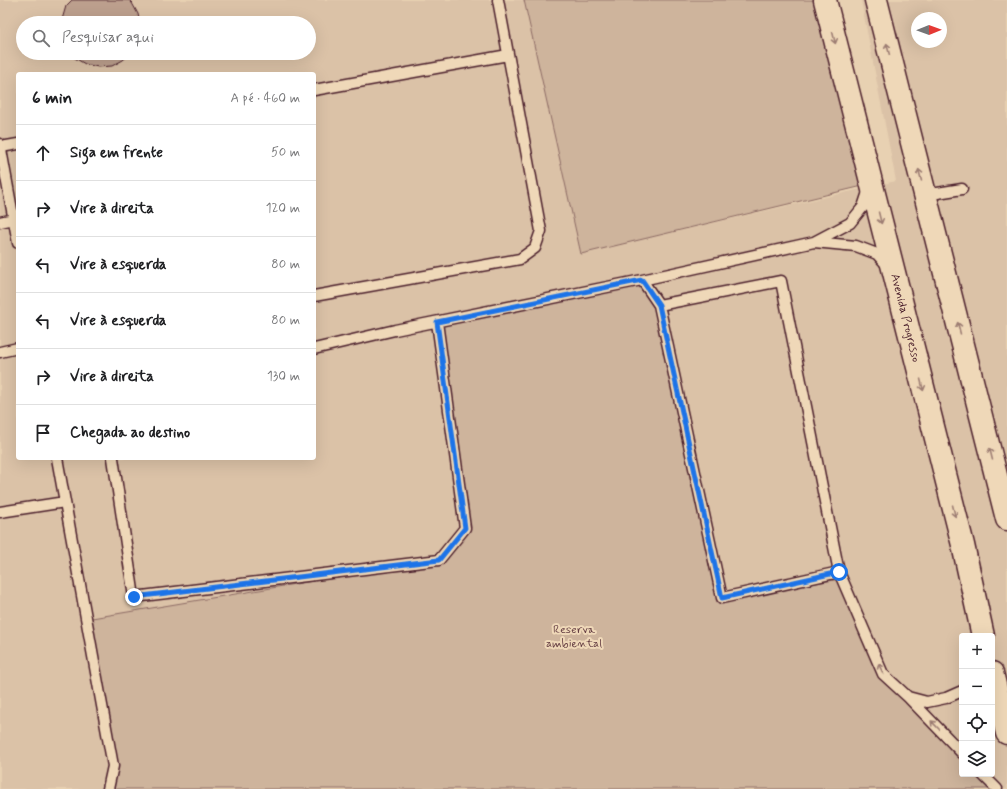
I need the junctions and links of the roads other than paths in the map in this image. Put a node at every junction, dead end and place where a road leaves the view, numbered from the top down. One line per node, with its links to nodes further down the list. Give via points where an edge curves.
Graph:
1 (498, 0): 4 (lane)
2 (825, 0): 8 (street, Avenida Progresso, one-way to 8)
3 (876, 0): 10 (street, one-way to 3)
4 (508, 55): 5 (lane); 17 (lane, via 541,231 535,248 520,259)
5 (316, 90)
6 (16, 144): 7 (lane)
7 (0, 146): 11 (lane)
8 (871, 184): 14 (lane, via 863,207 850,224); 15 (street, Avenida Progresso, one-way to 15)
9 (962, 189): 10 (lane)
10 (925, 195): 27 (street, one-way to 10)
11 (14, 219): 12 (lane); 13 (lane)
12 (0, 222)
13 (16, 231)
14 (814, 242): 15 (lane, via 856,246 877,254); 16 (lane)
15 (894, 272): 29 (street, Avenida Progresso, one-way to 29, via 963,545)
16 (642, 280): 18 (lane); 19 (lane)
17 (316, 296)
18 (659, 305): 28 (lane, via 722,598); 28 (lane, via 781,281)
19 (437, 322): 21 (lane); 24 (lane, via 465,528 439,560 134,597)
20 (16, 348): 22 (lane)
21 (316, 349)
22 (0, 352)
23 (57, 460): 25 (lane)
24 (113, 460)
25 (65, 502): 26 (lane); 36 (lane, via 113,766)
26 (0, 512)
27 (1007, 519)
28 (839, 572): 32 (lane, one-way to 28, via 883,674)
29 (982, 633)
30 (995, 685): 33 (street)
31 (959, 692): 32 (lane, via 927,702)
32 (908, 697): 34 (lane, one-way to 32)
33 (1007, 733)
34 (959, 750)
35 (985, 777): 37 (lane)
36 (108, 789)
37 (997, 789)

